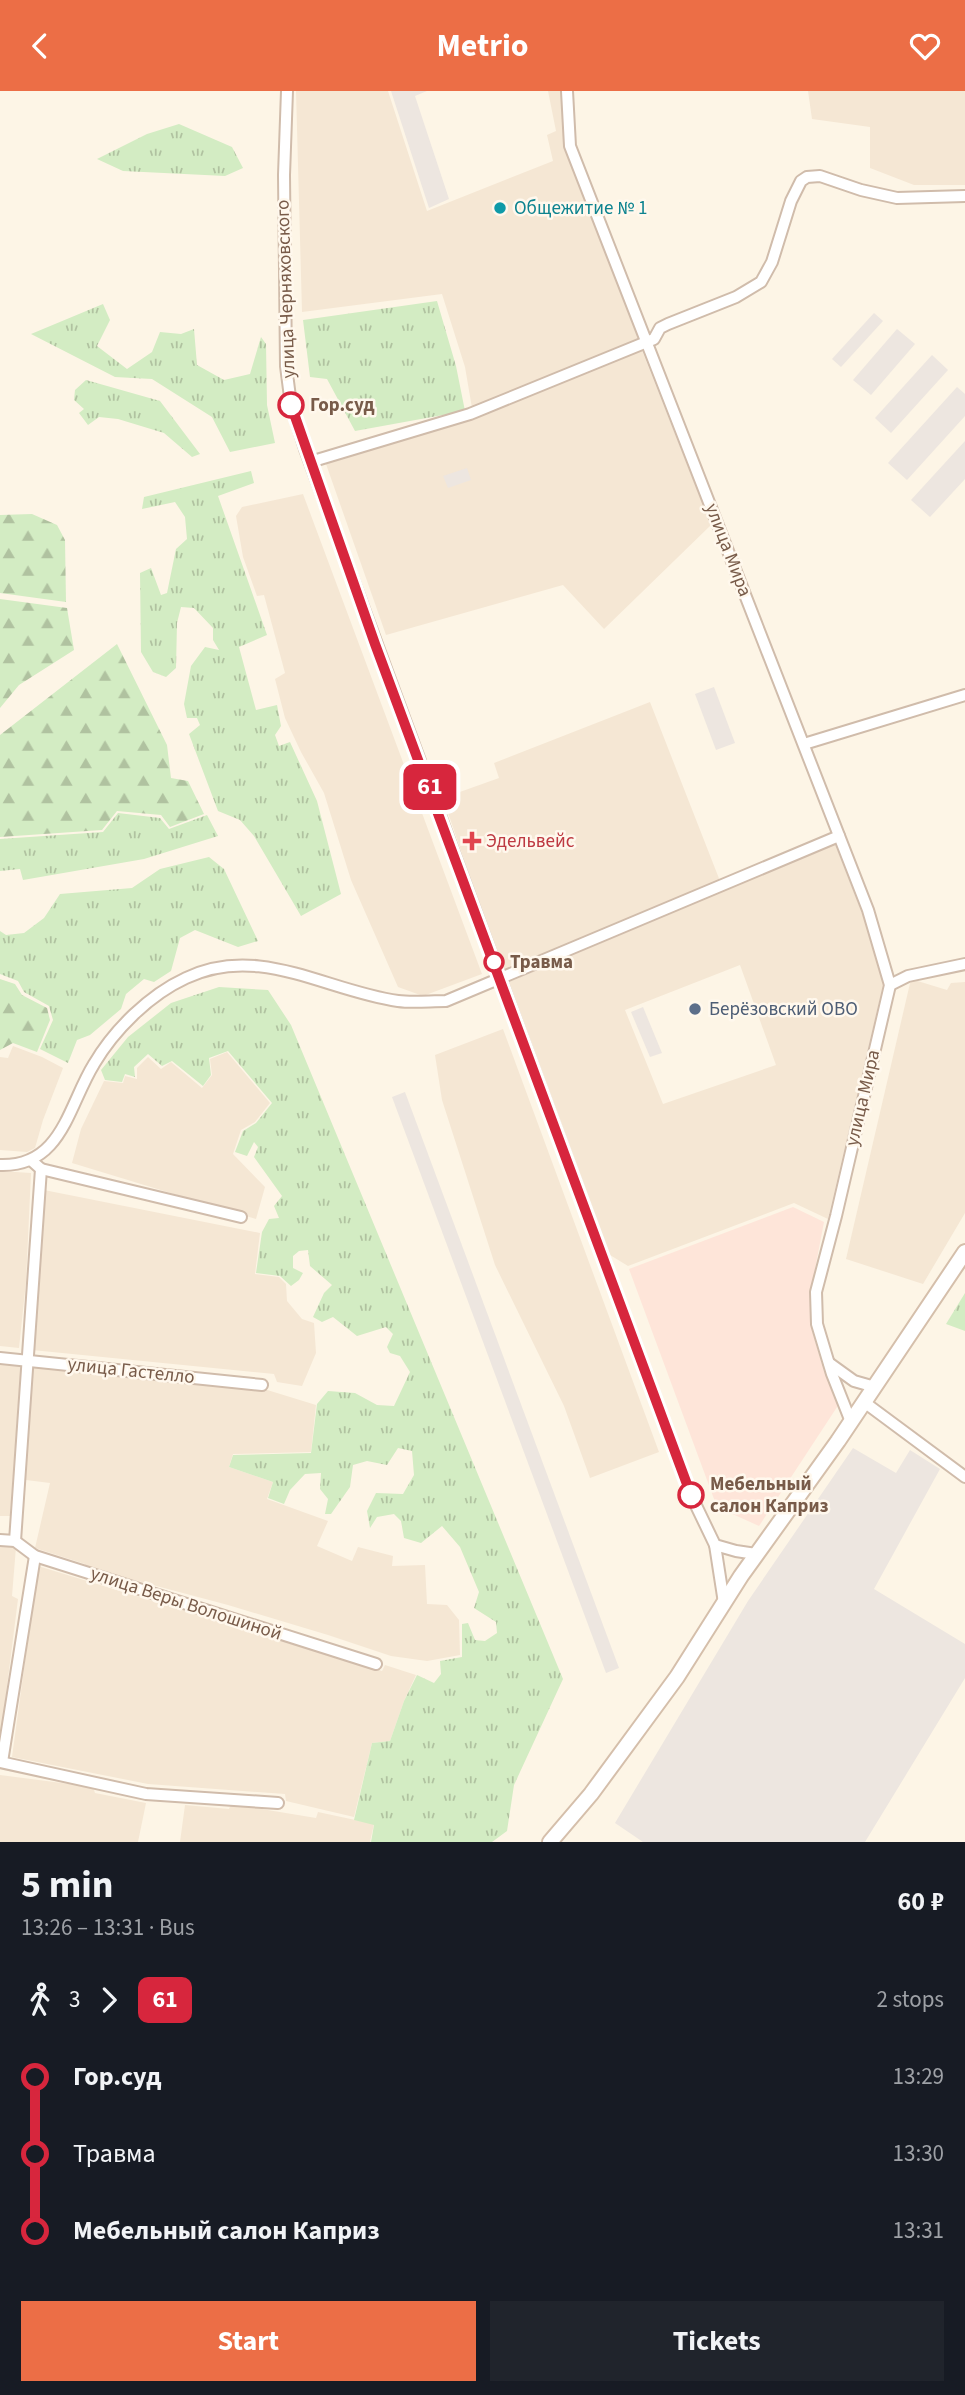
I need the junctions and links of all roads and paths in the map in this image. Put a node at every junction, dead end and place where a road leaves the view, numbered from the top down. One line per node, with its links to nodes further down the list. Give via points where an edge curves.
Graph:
1 (287, 91): 5 (street, улица Черняховского, via 286,366 291,405)
2 (567, 91): 4 (street, улица Мира, via 570,146)
3 (965, 196): 4 (street, via 897,198 820,176 807,177 791,201 761,282 660,328 654,339)
4 (646, 341): 5 (street, via 470,414); 7 (street, улица Мира)
5 (310, 462): 10 (street, улица Черняховского)
6 (965, 695): 7 (street)
7 (804, 744): 8 (street, улица Мира)
8 (839, 836): 10 (street); 11 (street, улица Мира)
9 (965, 964): 11 (street, via 908,976)
10 (500, 979): 13 (street, via 446,1001 398,1001 258,965 224,965 186,978 150,1000 94,1063 58,1135); 26 (street, улица Черняховского, via 690,1493)
11 (890, 985): 18 (street, улица Мира, via 816,1292 817,1324)
12 (0, 1165): 13 (street)
13 (36, 1165): 14 (street); 17 (street)
14 (241, 1217)
15 (965, 1252): 20 (main road)
16 (0, 1358): 17 (street, улица Гастелло)
17 (27, 1360): 19 (street, улица Гастелло); 25 (street)
18 (829, 1363): 20 (street, via 854,1381); 22 (street, улица Мира)
19 (262, 1385)
20 (875, 1387): 21 (main road)
21 (864, 1402): 22 (main road); 23 (street)
22 (851, 1422): 27 (main road)
23 (965, 1477)
24 (0, 1540): 25 (street)
25 (15, 1541): 28 (street, улица Веры Волошиной)
26 (715, 1545): 27 (street); 29 (street, улица Черняховского)
27 (756, 1554): 29 (main road)
28 (35, 1556): 30 (street, улица Веры Волошиной); 31 (street)
29 (724, 1603): 33 (main road, via 638,1732)
30 (376, 1664)
31 (1, 1762): 32 (street, via 146,1794)
32 (278, 1803)
33 (550, 1842)

